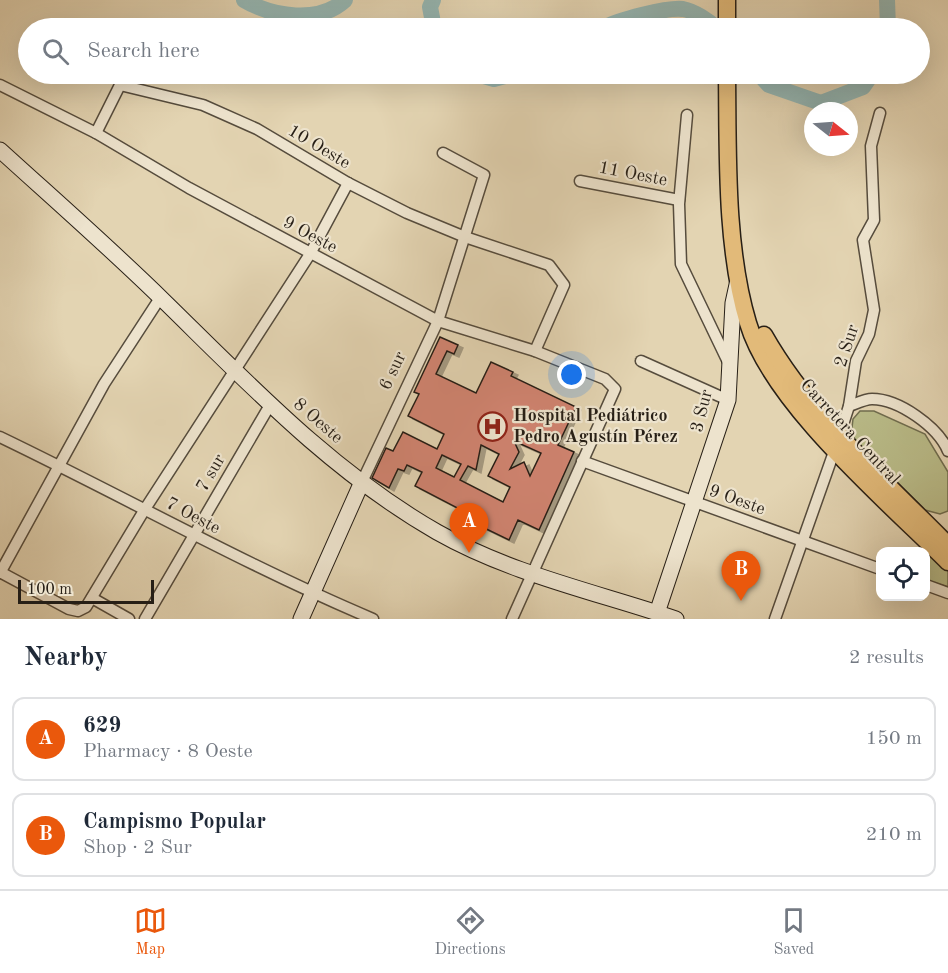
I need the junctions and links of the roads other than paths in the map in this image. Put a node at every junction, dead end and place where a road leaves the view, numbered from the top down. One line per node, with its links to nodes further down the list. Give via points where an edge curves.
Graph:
1 (727, 0): 2 (main road)
2 (727, 18)
3 (727, 84): 15 (main road, Carretera Central)
4 (0, 85): 7 (street, 9 Oeste)
5 (879, 113): 24 (street, 2 Sur, via 871,146 874,220 863,240 874,310 869,334 856,361)
6 (687, 115): 12 (street)
7 (96, 134): 11 (street, 10 Oeste, via 120,85 202,105 257,129); 14 (street, 9 Oeste)
8 (0, 150): 16 (main road, 8 Oeste)
9 (444, 153): 13 (street, 6 sur, via 484,175)
10 (580, 181): 12 (street, 11 Oeste)
11 (348, 183): 13 (street, 10 Oeste); 14 (street)
12 (679, 200): 20 (street, via 681,264)
13 (465, 237): 17 (street, 6 sur); 18 (street, 10 Oeste, via 549,265 564,285)
14 (310, 254): 17 (street, 9 Oeste); 21 (street)
15 (738, 276): 20 (main road, 3 Sur); 26 (main road, Carretera Central, via 748,324 765,360 792,402)
16 (160, 298): 21 (main road, 8 Oeste); 29 (street)
17 (438, 321): 18 (street, 9 Oeste); 30 (street, 6 sur)
18 (535, 351): 28 (street, 9 Oeste, via 605,379 615,388)
19 (641, 361): 22 (street)
20 (729, 366): 22 (main road, 3 Sur)
21 (236, 371): 23 (main road, 8 Oeste); 32 (street)
22 (728, 400): 31 (main road, 3 Sur)
23 (270, 405): 30 (main road, 8 Oeste); 33 (street, 7 sur)
24 (849, 406): 26 (street, 2 Sur); 27 (street, via 871,399 897,406 927,422)
25 (0, 437): 29 (street, 7 Oeste)
26 (837, 442): 34 (street, 2 Sur); 35 (main road, Carretera Central); 36 (main road, Carretera Central)
27 (948, 452)
28 (582, 461): 31 (street, 9 Oeste); 39 (street)
29 (58, 465): 32 (street, 7 Oeste); 38 (street)
30 (361, 484): 39 (main road, 8 Oeste, via 438,533); 41 (main road, 6 sur)
31 (695, 502): 34 (street, 9 Oeste); 44 (main road, 3 Sur)
32 (145, 508): 33 (street, 7 Oeste); 43 (street)
33 (193, 536): 41 (street, 7 Oeste); 46 (street, 7 sur)
34 (803, 542): 37 (street, 9 Oeste); 51 (street, 2 Sur)
35 (948, 545)
36 (948, 562)
37 (876, 568)
38 (0, 573): 43 (street, via 69,609 86,607)
39 (532, 574): 44 (main road, 8 Oeste); 49 (street)
40 (930, 586): 42 (street)
41 (312, 593): 47 (main road, 6 sur); 48 (street, 7 Oeste)
42 (948, 593)
43 (92, 598): 45 (street)
44 (656, 616): 50 (main road, 8 Oeste)
45 (129, 619)
46 (145, 619)
47 (301, 619)
48 (372, 619)
49 (512, 619)
50 (676, 619)
51 (775, 619)

